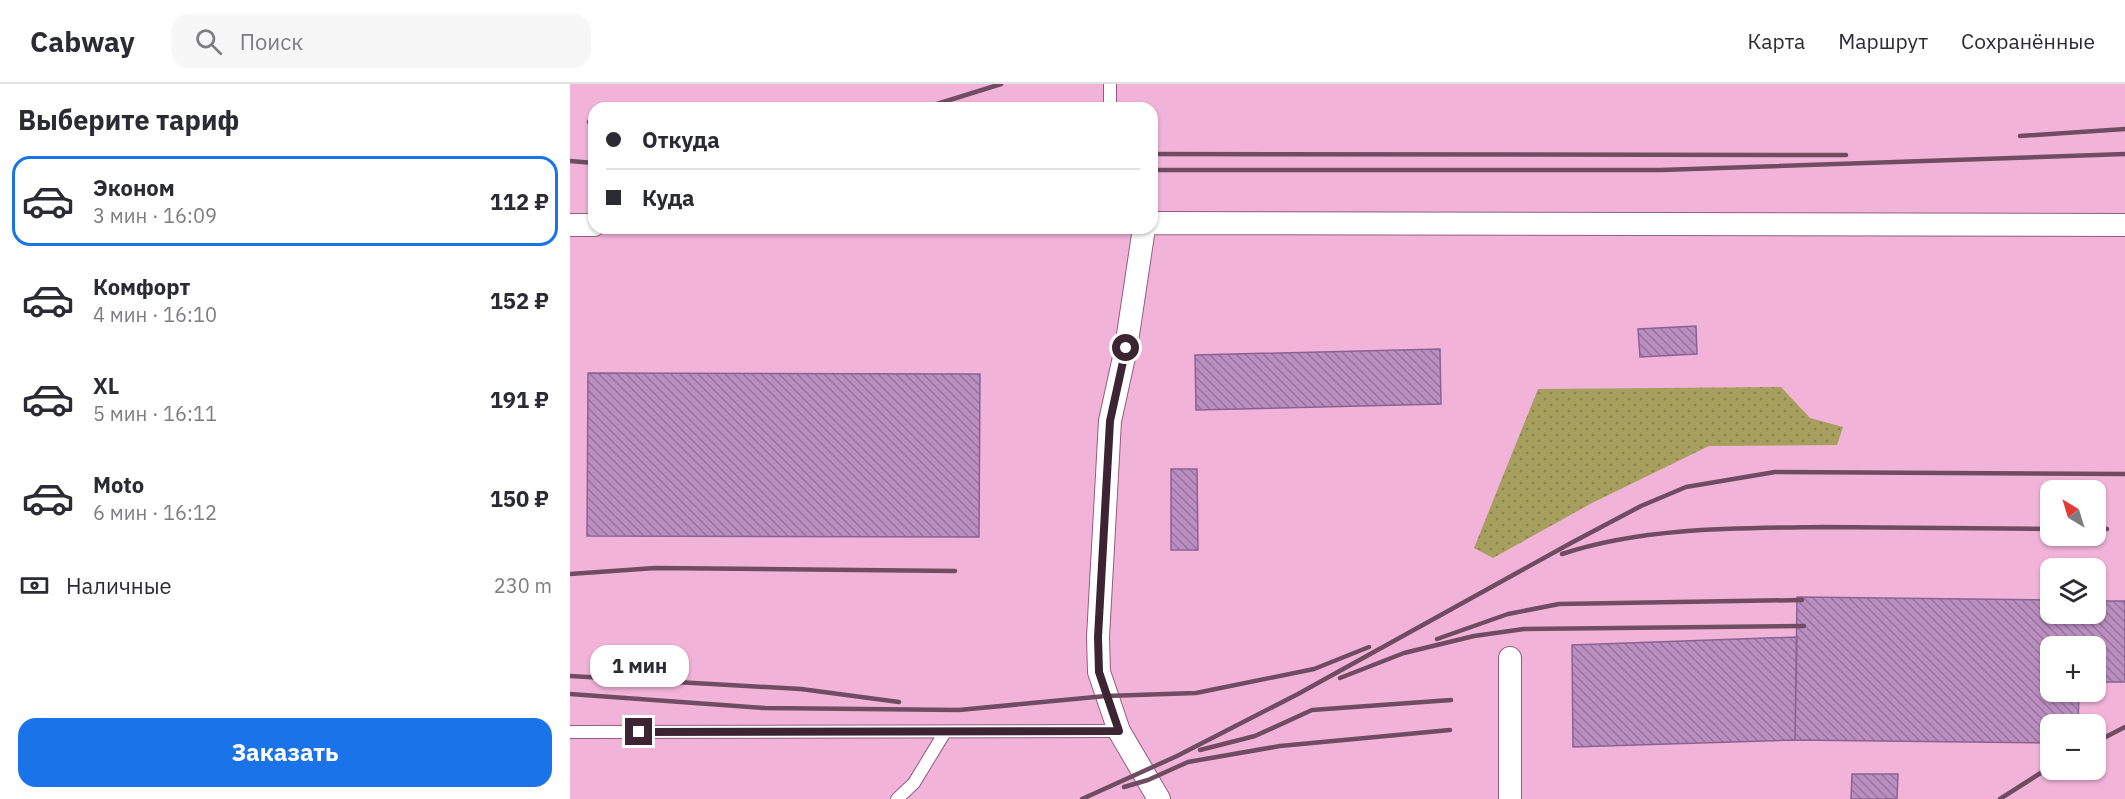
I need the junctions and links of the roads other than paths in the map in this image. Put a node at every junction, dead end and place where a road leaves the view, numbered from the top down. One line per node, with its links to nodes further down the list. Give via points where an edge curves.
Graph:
1 (1110, 84): 2 (lane)
2 (1110, 102)
3 (1158, 223): 6 (street)
4 (570, 225): 5 (street)
5 (588, 225)
6 (2125, 225)
7 (1143, 234): 9 (street, via 1126,348 1110,421 1098,637 1099,672)
8 (1510, 658): 14 (street)
9 (1119, 731): 11 (lane); 13 (street)
10 (570, 732): 11 (lane)
11 (945, 732): 12 (lane, via 914,783)
12 (897, 799)
13 (1159, 799)
14 (1510, 799)

